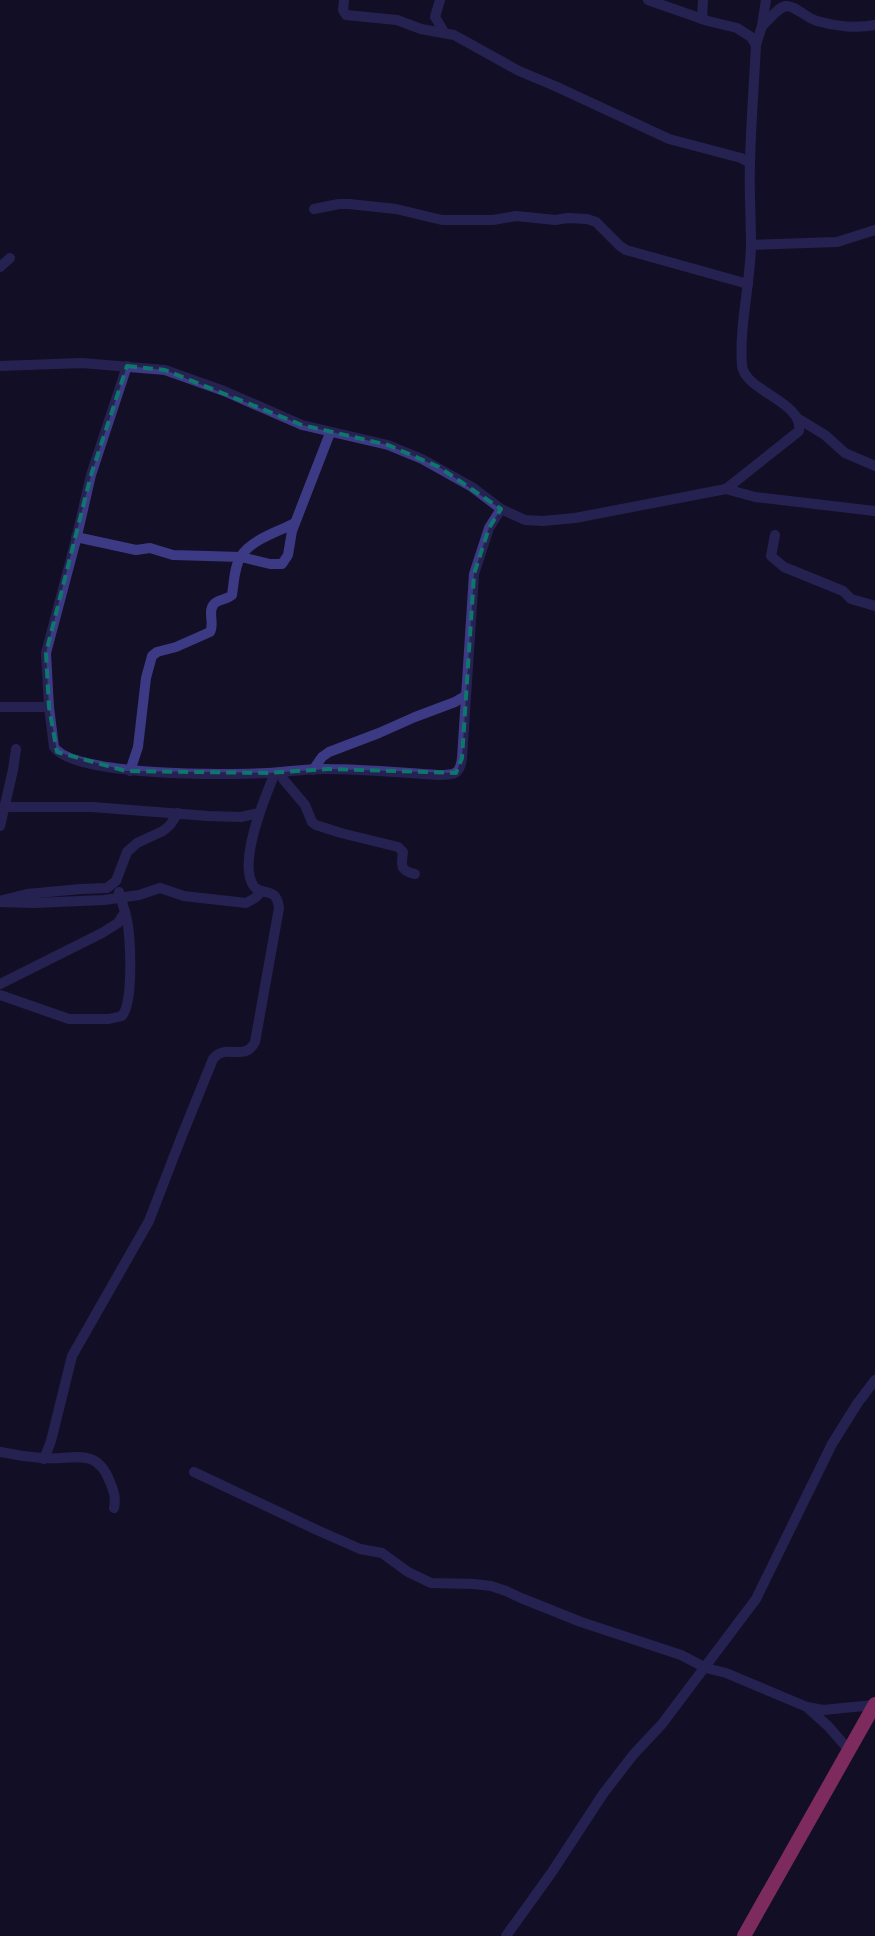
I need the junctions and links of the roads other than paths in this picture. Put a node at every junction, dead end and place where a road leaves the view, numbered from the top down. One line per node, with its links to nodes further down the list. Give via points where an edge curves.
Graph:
1 (344, 0): 10 (street, via 343,10 352,17 398,20 422,29)
2 (440, 0): 10 (street, via 435,17)
3 (648, 0): 6 (street)
4 (703, 0): 7 (street)
5 (766, 0): 9 (street)
6 (659, 2): 7 (street)
7 (702, 19): 11 (street, via 744,32)
8 (875, 25): 9 (street, via 857,27 816,21 788,6 777,11)
9 (762, 26): 11 (street)
10 (444, 32): 12 (street, via 519,71 670,139)
11 (756, 45): 12 (street)
12 (750, 163): 15 (street)
13 (314, 209): 18 (street, via 349,204 396,209 442,220 493,220 516,216 592,220 626,250)
14 (875, 230): 15 (street, via 836,242)
15 (751, 245): 18 (street)
16 (10, 258): 17 (street)
17 (0, 266)
18 (748, 284): 21 (street, via 742,369 751,382)
19 (0, 366): 20 (street, via 82,363)
20 (127, 366): 22 (street, via 165,370 302,425); 29 (street, via 91,475)
21 (797, 418): 23 (street, via 825,435 845,453); 24 (street, via 799,431)
22 (330, 432): 25 (street, via 388,445 422,459 472,487); 27 (street)
23 (875, 466)
24 (726, 489): 25 (street, via 543,522 525,520); 26 (street, via 755,497)
25 (501, 509): 32 (street, via 489,528 474,574)
26 (875, 511)
27 (295, 523): 30 (street, via 255,543); 30 (street, via 288,555 282,564)
28 (775, 535): 31 (street, via 773,560 843,591 851,599)
29 (76, 537): 30 (street, via 136,550 150,548 173,555); 34 (street, via 46,653)
30 (241, 556): 37 (street, via 232,595 212,606 213,626 210,632 152,656 146,678 138,747)
31 (875, 606)
32 (465, 696): 36 (street, via 329,752); 36 (street, via 461,767 456,773)
33 (0, 707): 34 (street)
34 (49, 707): 37 (street, via 57,752 67,758)
35 (16, 749): 39 (street)
36 (313, 770): 38 (street, via 291,771)
37 (130, 771): 38 (street)
38 (279, 776): 41 (street); 43 (street, via 305,805 316,825 398,847 403,852 403,869)
39 (5, 807): 40 (street, via 92,807); 42 (street)
40 (178, 813): 41 (street, via 241,817); 44 (street, via 163,831 126,852)
41 (259, 813): 45 (street, via 251,842 250,868 252,883)
42 (0, 826)
43 (415, 874)
44 (116, 881): 46 (street); 47 (street, via 107,888 27,894)
45 (262, 891): 46 (street, via 246,903 184,896 160,888); 53 (street, via 272,893 279,908 255,1042 244,1053 224,1052 213,1059 149,1221 72,1356)
46 (121, 896): 47 (street, via 84,901); 48 (street)
47 (0, 902)
48 (125, 912): 49 (street, via 118,923 102,933); 50 (street, via 130,933 130,962 128,1004 122,1016 69,1019)
49 (0, 984)
50 (0, 995)
51 (875, 1380): 56 (street, via 832,1444 756,1599)
52 (0, 1452): 53 (street)
53 (44, 1459): 55 (street, via 80,1456 97,1462 107,1473 114,1491)
54 (194, 1472): 56 (street, via 360,1549 382,1553 430,1583 474,1584 506,1591 574,1620 681,1655)
55 (114, 1508)
56 (706, 1668): 58 (street, via 726,1673); 60 (street, via 633,1755)
57 (875, 1704): 58 (street, via 823,1710); 59 (highway)
58 (807, 1707): 59 (street)
59 (849, 1750): 61 (highway)
60 (506, 1936)
61 (744, 1936)

